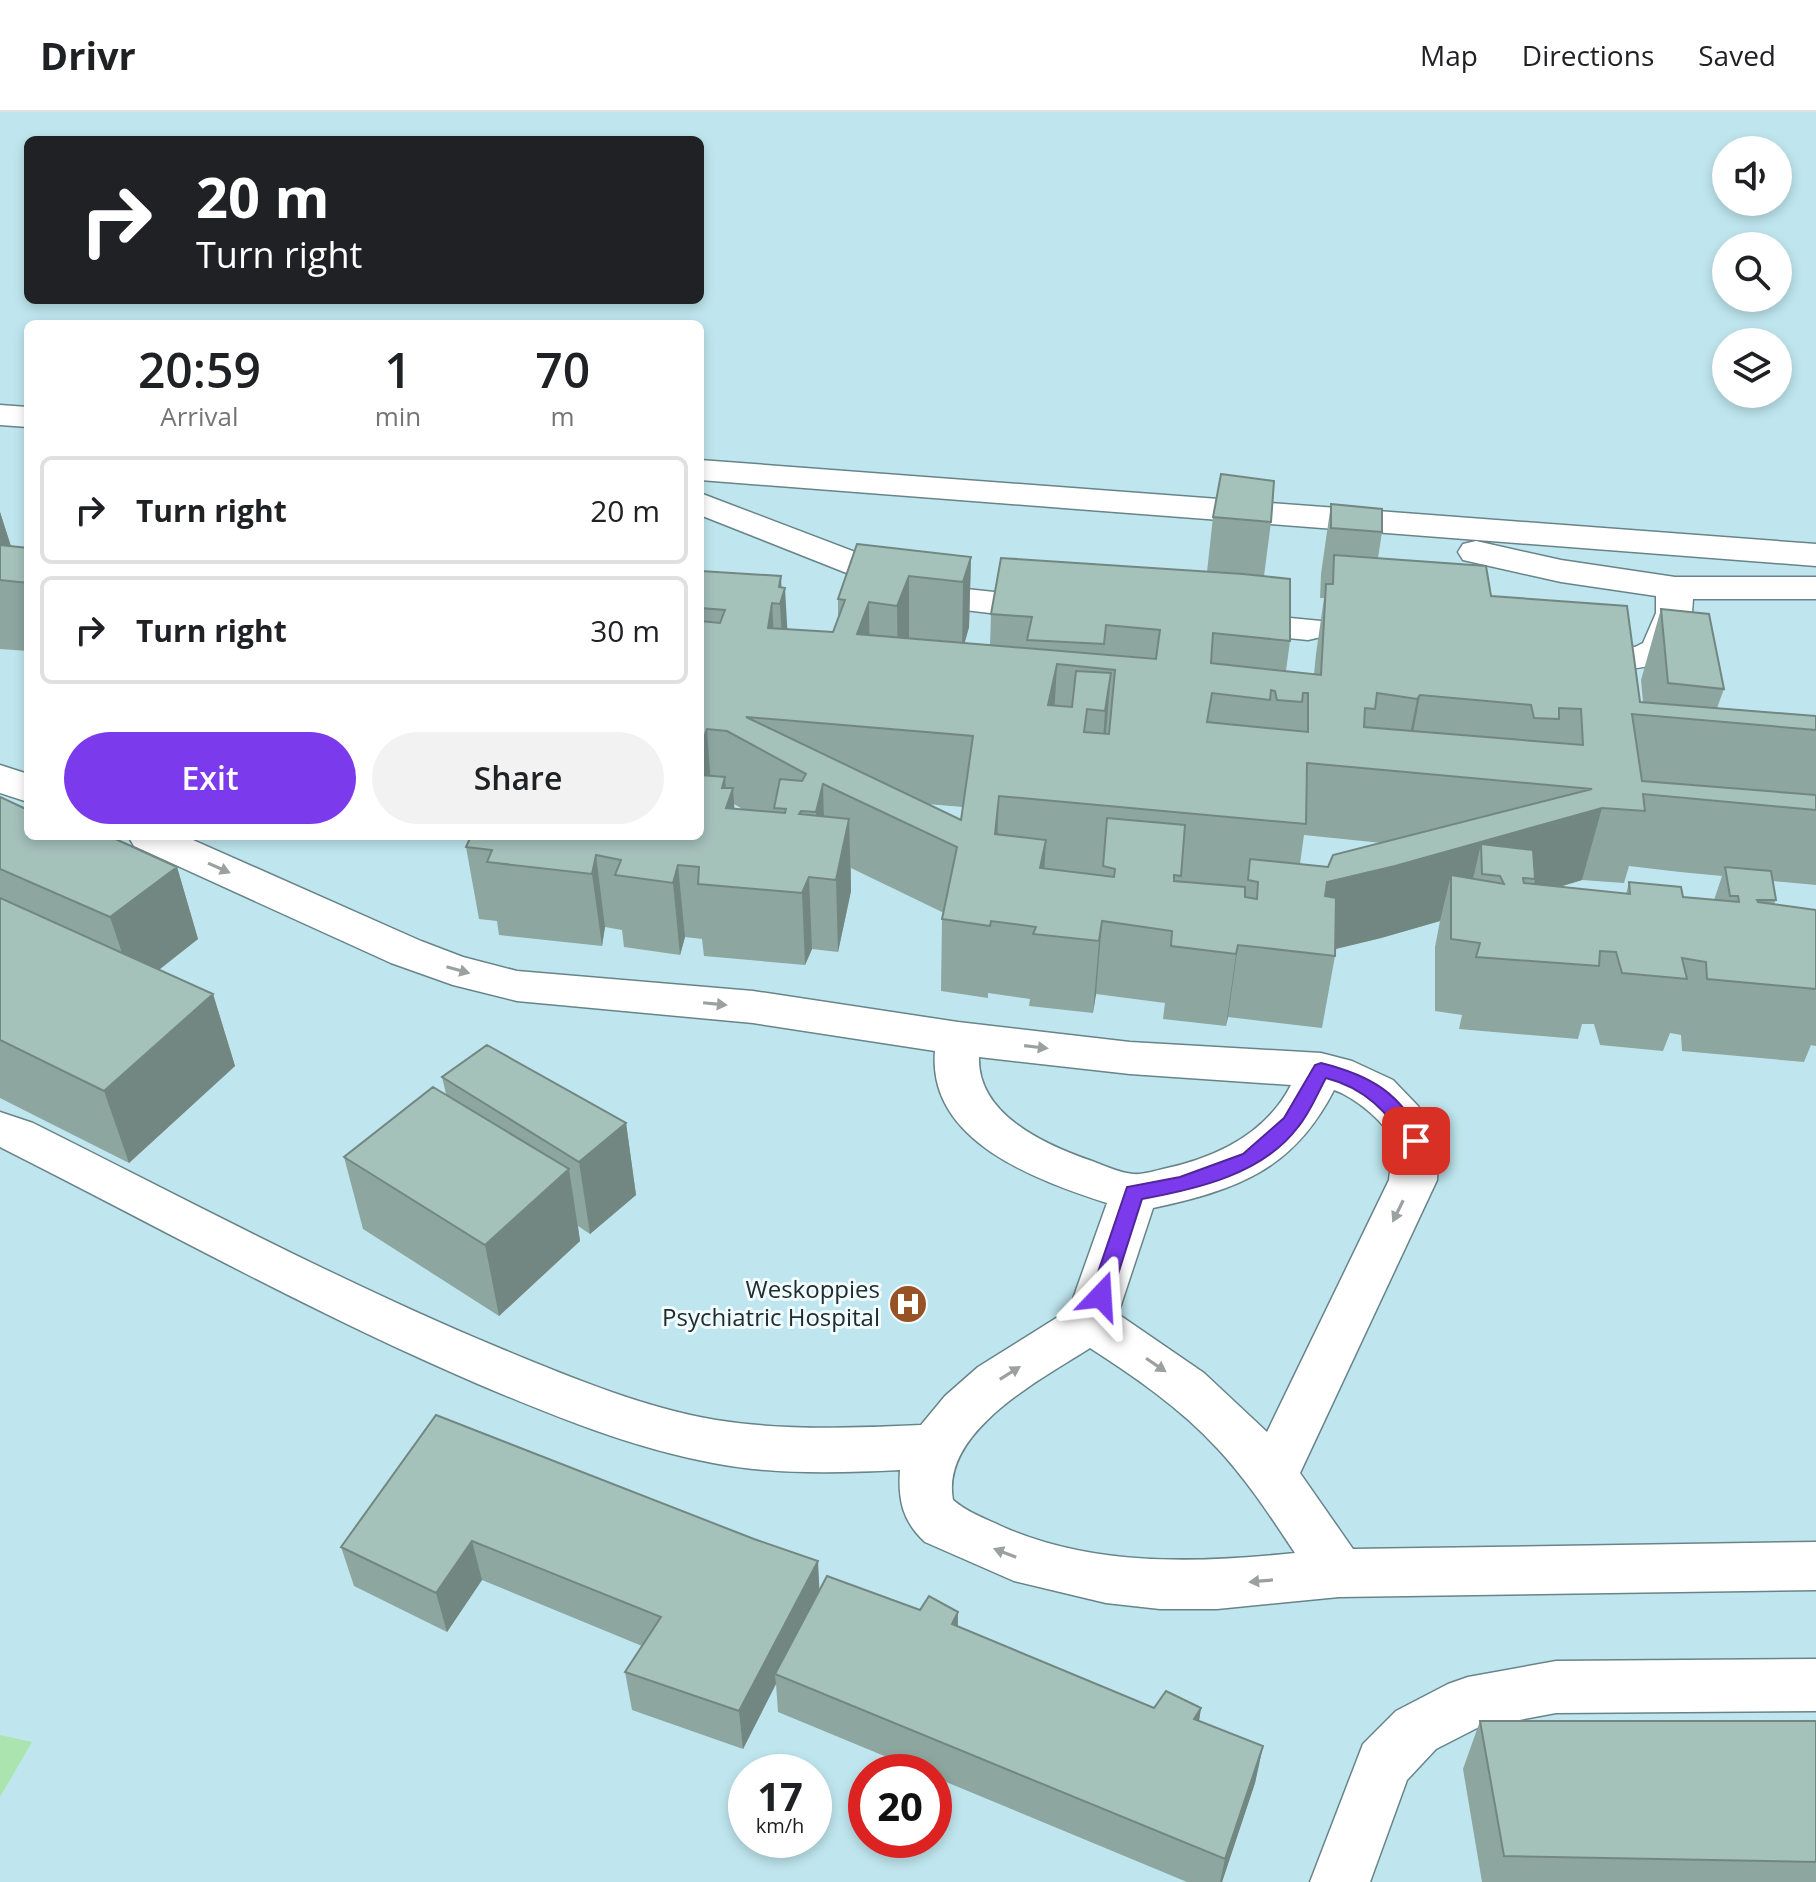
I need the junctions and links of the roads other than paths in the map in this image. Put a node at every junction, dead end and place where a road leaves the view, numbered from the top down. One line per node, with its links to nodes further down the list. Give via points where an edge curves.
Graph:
1 (0, 415): 2 (street)
2 (24, 417)
3 (704, 470): 5 (street)
4 (704, 505): 9 (street, via 943,598)
5 (1429, 527): 6 (street); 7 (street, via 1450,546 1494,557)
6 (1816, 555)
7 (1675, 588): 8 (street); 12 (street, via 1674,613 1659,650 1640,659)
8 (1816, 588)
9 (1092, 612)
10 (1200, 621): 11 (street)
11 (1308, 629)
12 (1537, 651)
13 (0, 778): 14 (street)
14 (24, 787)
15 (157, 840): 16 (street, one-way to 16, via 406,952 517,986 753,1007)
16 (958, 1038): 17 (street, one-way to 17, via 1130,1058); 19 (street, via 957,1079 982,1118 1022,1153)
17 (1321, 1070): 19 (street, via 1291,1123 1250,1160 1181,1185); 22 (street, one-way to 22, via 1377,1092 1402,1118 1416,1141 1417,1156 1413,1180)
18 (0, 1129): 21 (street, via 414,1336 596,1410 741,1446 822,1451)
19 (1134, 1193): 20 (street)
20 (1090, 1322): 21 (street, one-way to 20, via 996,1382); 22 (street, one-way to 22, via 1166,1371 1237,1434)
21 (935, 1446): 24 (street, one-way to 21, via 1160,1585 1106,1579 1014,1557 974,1541 934,1516 925,1497)
22 (1271, 1478): 24 (street)
23 (1816, 1566): 24 (street)
24 (1339, 1573)
25 (1816, 1685): 26 (street, via 1556,1687 1468,1703 1416,1730 1384,1763)
26 (1340, 1882)

